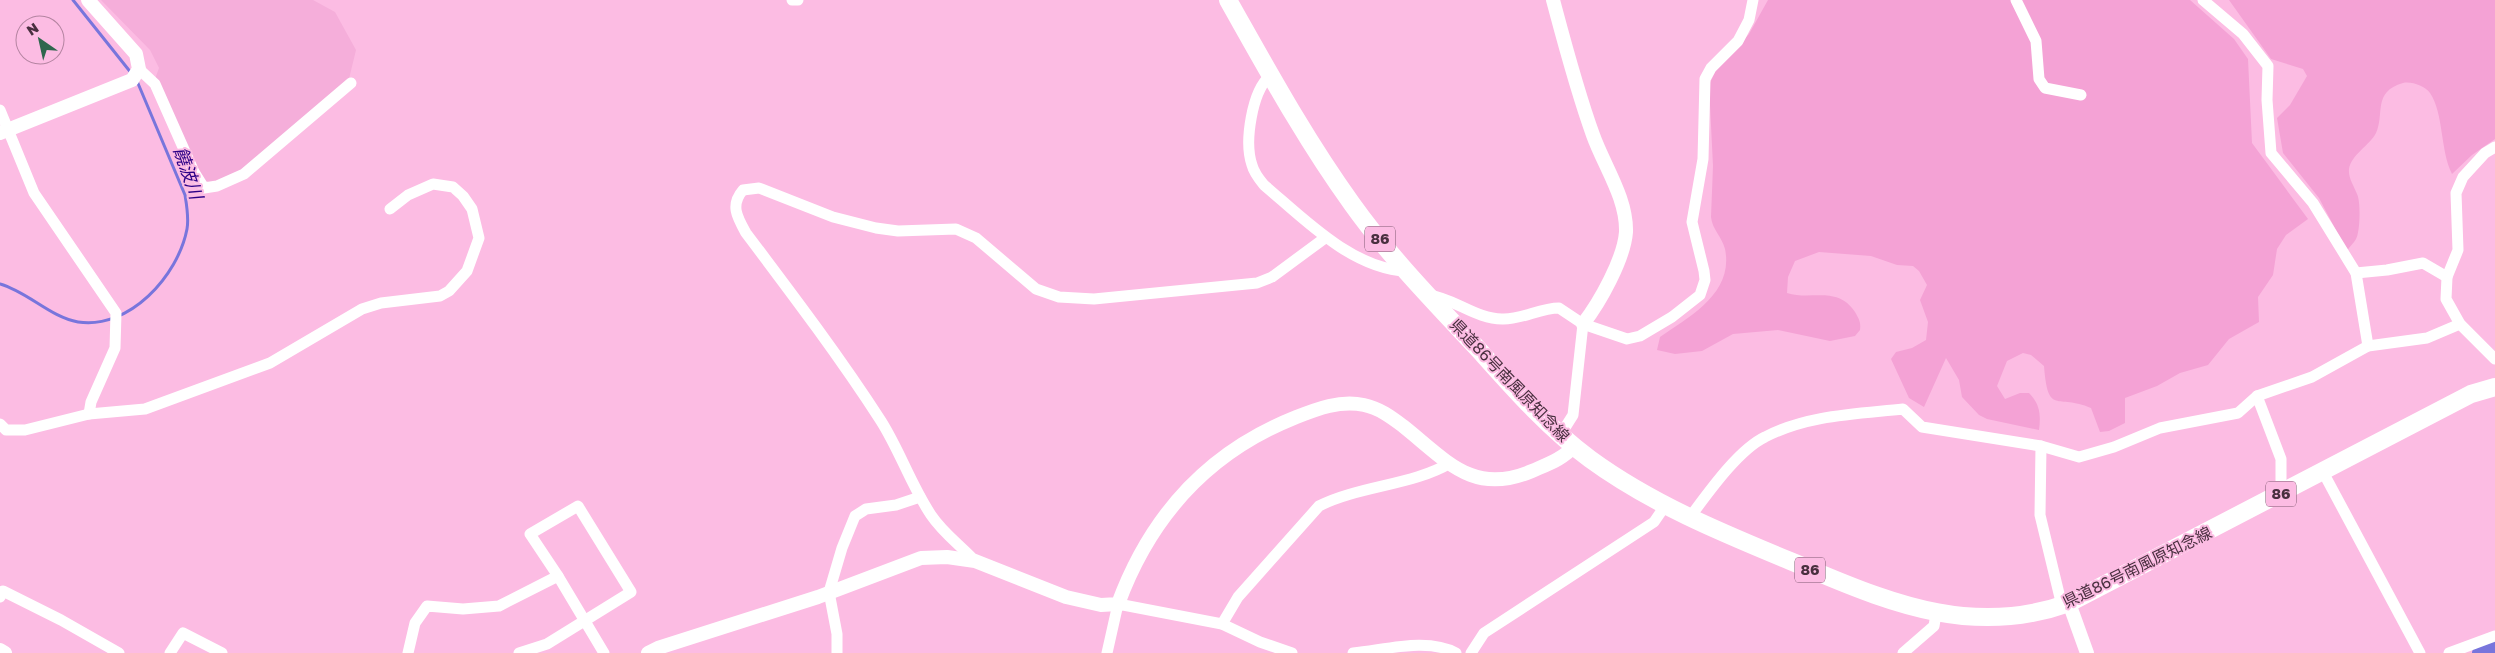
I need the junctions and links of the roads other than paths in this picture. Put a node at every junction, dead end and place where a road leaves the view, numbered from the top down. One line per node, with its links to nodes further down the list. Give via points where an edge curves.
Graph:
1 (88, 0): 9 (street, via 136,54)
2 (792, 0): 3 (street)
3 (798, 0)
4 (1228, 0): 10 (main road, 県道86号南風原知念線 / 86)
5 (1553, 0): 22 (street, via 1574,79 1625,219 1624,247 1596,305)
6 (1753, 0): 22 (street, via 1749,20 1738,41 1711,68 1705,79 1703,158 1692,222 1705,280 1700,295 1640,336 1627,339)
7 (2016, 0): 12 (street, via 2036,41 2039,80 2045,88)
8 (2204, 0): 19 (street, via 2243,34 2268,66 2266,100 2271,153 2313,203)
9 (139, 69): 11 (street, via 155,84 204,188 244,174); 14 (street, via 124,85)
10 (1270, 76): 17 (street, via 1262,84 1250,122 1251,163 1264,185); 18 (main road, 県道86号南風原知念線 / 86, via 1353,206)
11 (351, 83)
12 (2082, 95)
13 (0, 110): 14 (street)
14 (4, 131): 28 (street, via 34,193 116,313 115,348)
15 (2495, 147): 20 (street, via 2463,177 2456,193 2458,250)
16 (390, 209): 28 (street, via 408,195 433,184 453,187 464,196 472,209 480,238 467,271 449,291 440,296 381,303 362,309 270,363 145,409)
17 (1325, 238): 18 (street, via 1381,267); 36 (street, via 1272,277 1257,283 1110,298 1066,298 1036,289 976,238 956,229 876,228 833,216 759,188 743,190 734,208 746,232 853,379 882,424)
18 (1406, 272): 21 (main road, 県道86号南風原知念線 / 86)
19 (2356, 274): 20 (street, via 2423,263); 24 (street)
20 (2447, 277): 23 (street, via 2446,299)
21 (1428, 295): 22 (street, via 1448,299 1486,317 1503,319 1559,308); 30 (main road, 県道86号南風原知念線 / 86)
22 (1583, 324): 30 (street, via 1573,415)
23 (2460, 324): 24 (street, via 2427,338); 25 (street)
24 (2368, 346): 27 (street, via 2312,377)
25 (2495, 359)
26 (2495, 387): 34 (main road, 県道86号南風原知念線 / 86, via 2471,394)
27 (2257, 396): 32 (street, via 2238,413 2160,428 2079,457); 35 (street, via 2281,459)
28 (88, 414): 29 (street, via 25,430 6,430)
29 (0, 424)
30 (1561, 434): 31 (main road, 県道86号南風原知念線 / 86)
31 (1574, 446): 33 (street, via 1568,454 1555,461 1505,480 1476,478); 37 (main road, 県道86号南風原知念線 / 86)
32 (2041, 446): 38 (street, via 1922,427 1902,409 1814,419 1764,437 1729,466); 44 (street, via 2040,515)
33 (1450, 462): 43 (street, via 1393,418 1365,405 1338,403 1276,426 1233,449 1174,503 1145,543); 47 (street, via 1400,481 1332,499 1320,506 1244,590)
34 (2323, 472): 35 (main road, 県道86号南風原知念線 / 86); 67 (street)
35 (2280, 494): 44 (main road, 県道86号南風原知念線 / 86)
36 (920, 497): 39 (street, via 943,531 962,546); 41 (street, via 896,506 866,509 855,516)
37 (1665, 506): 38 (main road, 県道86号南風原知念線 / 86); 64 (street, via 1654,522 1484,633)
38 (1690, 517): 45 (main road, 県道86号南風原知念線 / 86, via 1872,595)
39 (974, 562): 41 (street, via 947,557 921,558); 43 (street, via 1066,597 1101,605)
40 (558, 576): 46 (street); 46 (street, via 530,534 578,506 630,592); 51 (street, via 499,606 463,609 427,606 415,623)
41 (829, 592): 58 (street); 59 (street)
42 (0, 597): 49 (street, via 3,591 61,620)
43 (1118, 604): 47 (street); 60 (street)
44 (2066, 605): 45 (main road, 県道86号南風原知念線 / 86, via 2000,617); 66 (street)
45 (1936, 614): 65 (street, via 1934,626)
46 (585, 621): 56 (street, via 547,644); 57 (street)
47 (1222, 624): 61 (street)
48 (2495, 636): 68 (street)
49 (99, 648): 53 (street)
50 (0, 650): 52 (street)
51 (411, 652)
52 (5, 653)
53 (119, 653)
54 (170, 653): 55 (street, via 183,634)
55 (222, 653)
56 (519, 653)
57 (604, 653)
58 (648, 653)
59 (837, 653)
60 (1107, 653)
61 (1292, 653)
62 (1353, 653): 63 (street, via 1430,645)
63 (1456, 653)
64 (1471, 653)
65 (1903, 653)
66 (2087, 653)
67 (2420, 653)
68 (2449, 653)

